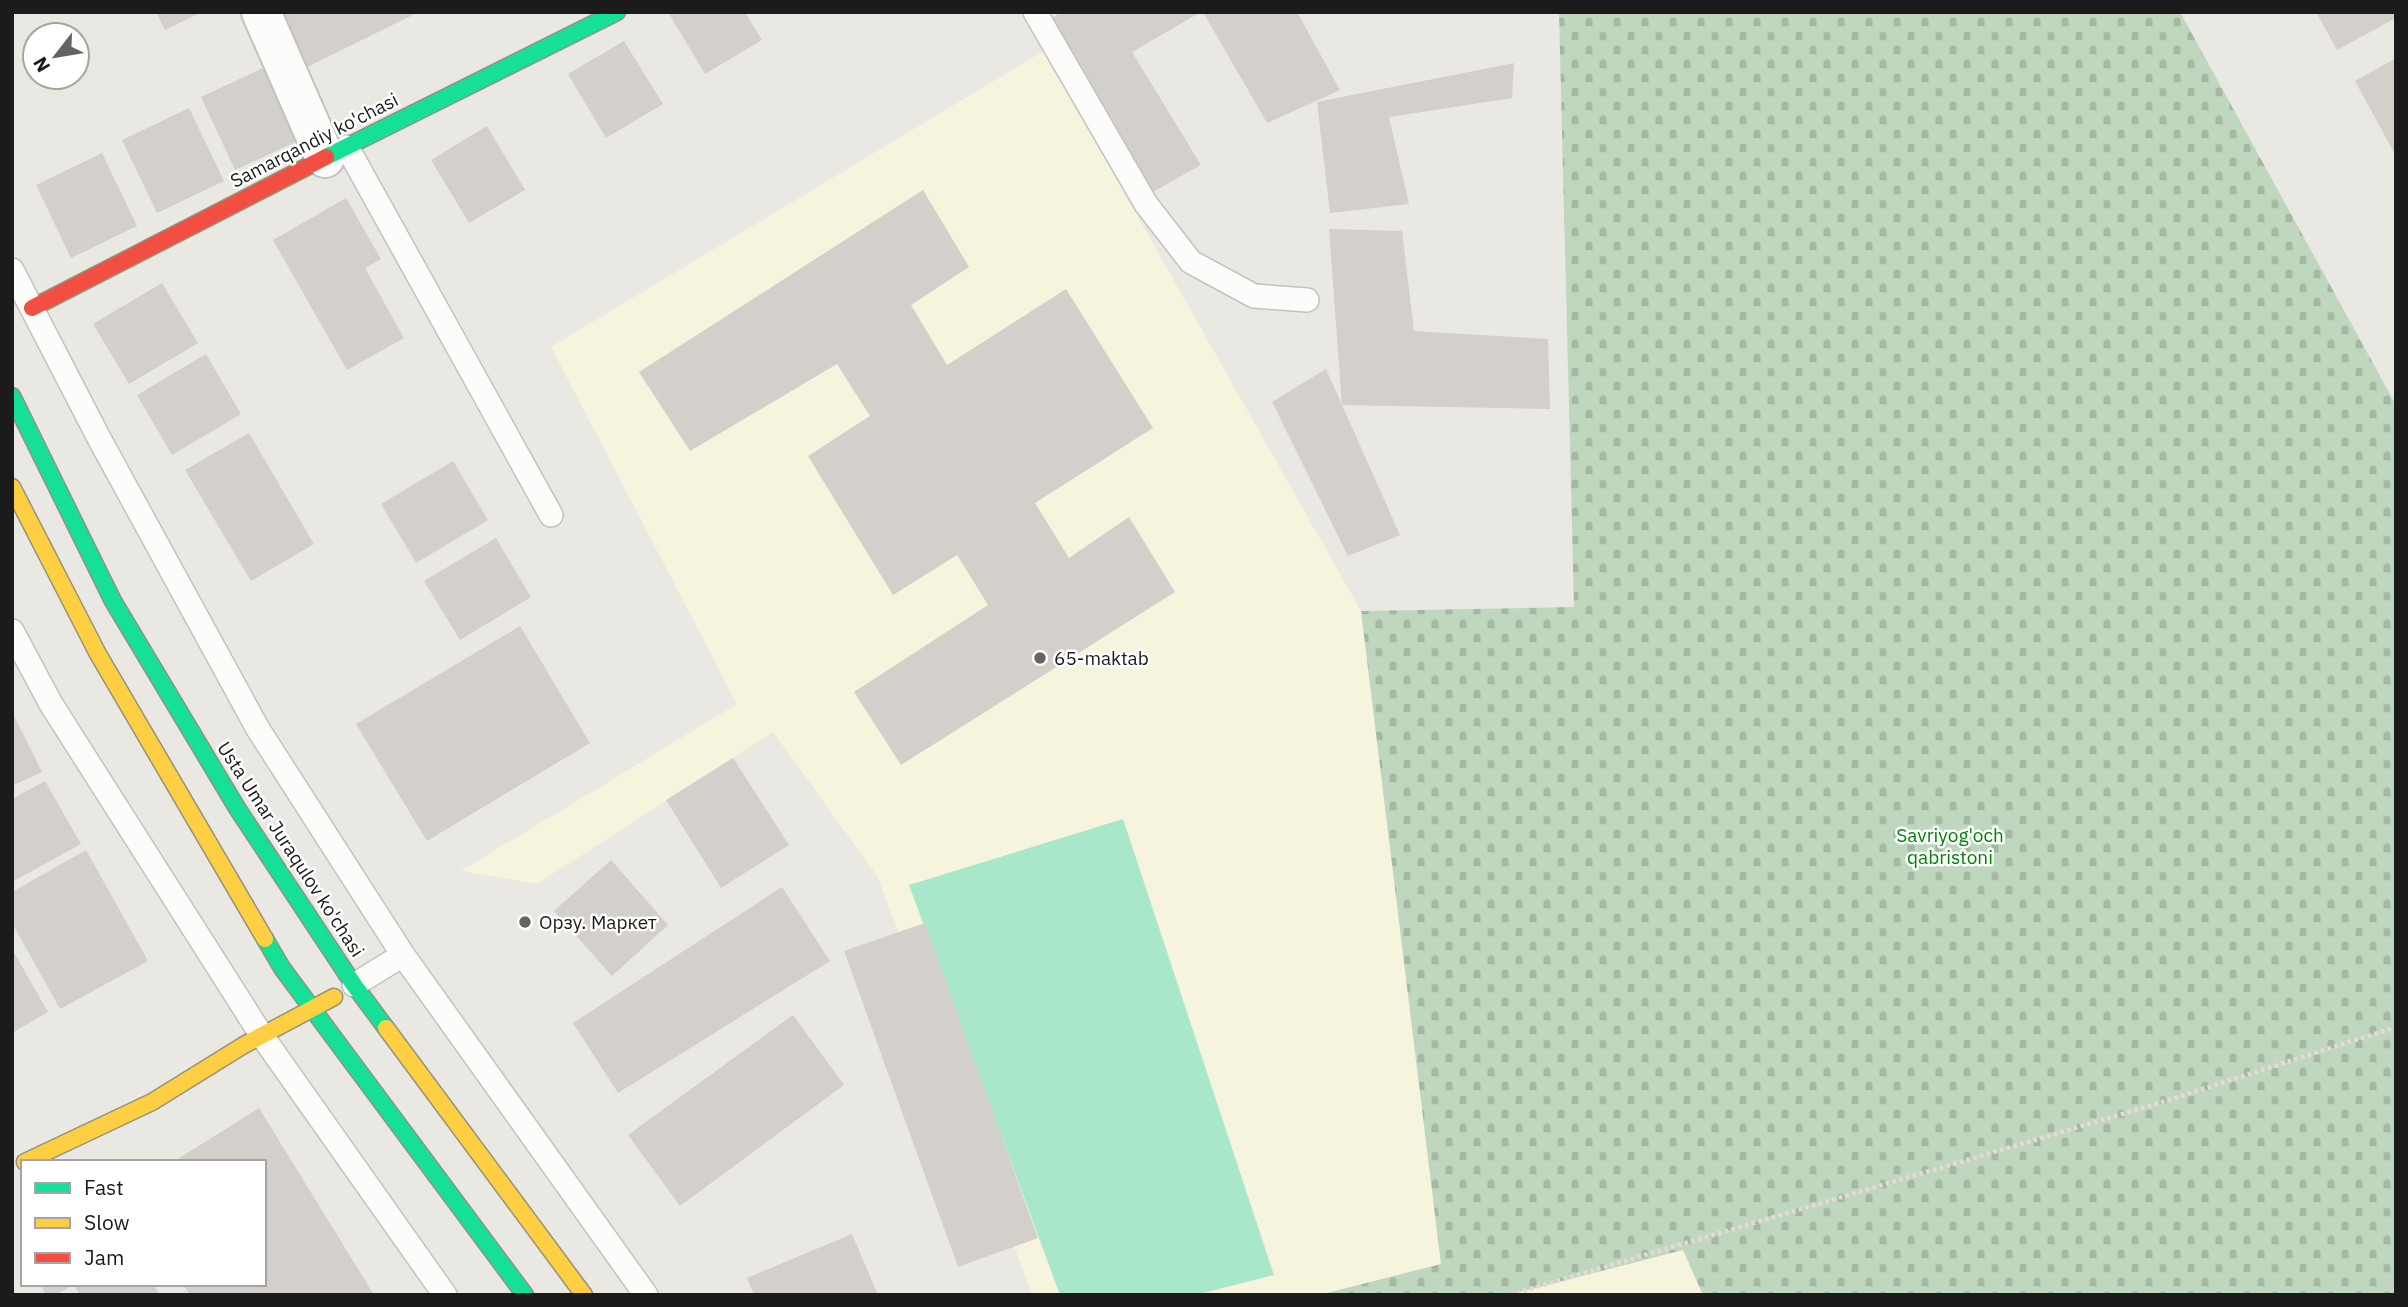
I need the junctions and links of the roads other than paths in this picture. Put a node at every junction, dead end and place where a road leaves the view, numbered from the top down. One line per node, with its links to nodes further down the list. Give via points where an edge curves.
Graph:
1 (261, 12): 4 (street)
2 (617, 12): 4 (main road, Samarqandiy ko'chasi)
3 (1035, 12): 6 (lane, via 1146,204 1191,262 1254,296)
4 (336, 152): 7 (main road, Samarqandiy ko'chasi); 10 (lane)
5 (12, 270): 7 (lane)
6 (1307, 300)
7 (32, 307): 12 (lane, via 258,729)
8 (12, 396): 13 (main road, Usta Umar Juraqulov ko'chasi, via 113,601 237,808)
9 (12, 487): 14 (main road, via 98,654 282,968)
10 (551, 515)
11 (12, 631): 15 (lane, via 51,704)
12 (403, 955): 13 (lane); 20 (lane)
13 (354, 985): 14 (main road); 19 (main road, Usta Umar Juraqulov ko'chasi)
14 (313, 1010): 15 (main road); 18 (main road)
15 (262, 1036): 16 (main road, via 152,1102); 17 (lane)
16 (28, 1160)
17 (445, 1295)
18 (525, 1295)
19 (584, 1295)
20 (646, 1295)

